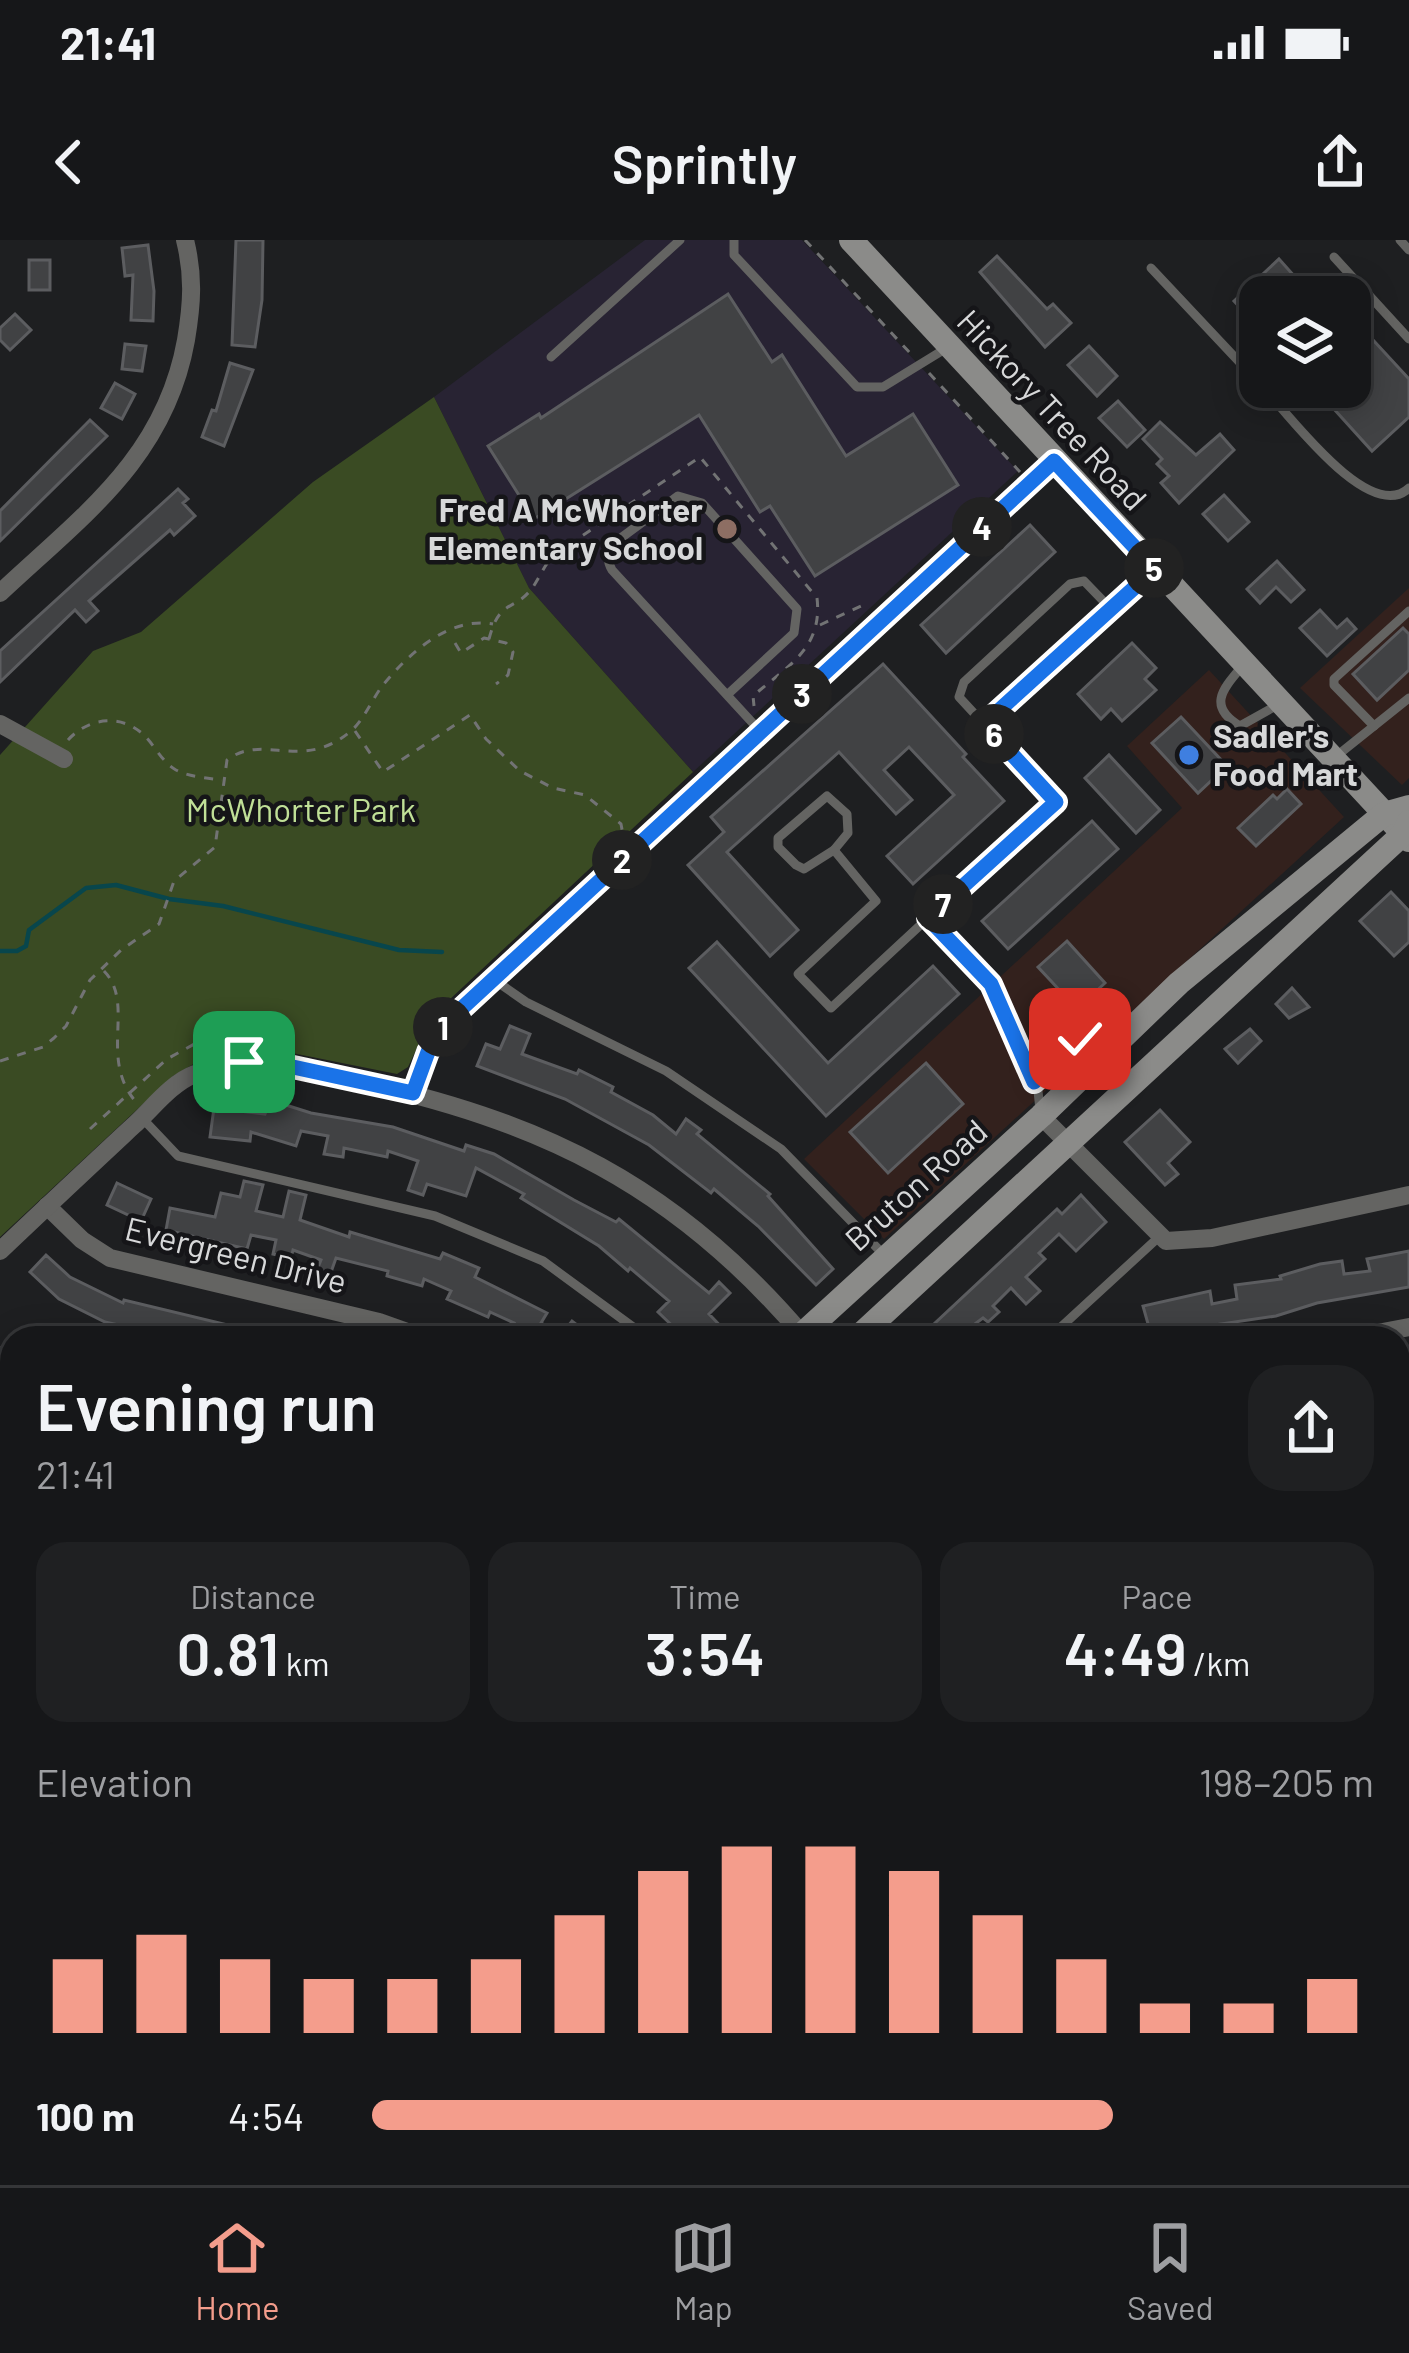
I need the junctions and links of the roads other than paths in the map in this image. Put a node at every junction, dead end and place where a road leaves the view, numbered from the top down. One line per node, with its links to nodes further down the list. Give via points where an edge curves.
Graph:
1 (185, 240): 17 (street, via 193,280 180,375 151,440)
2 (680, 240): 11 (lane)
3 (734, 240): 10 (lane, via 734,255 857,387 883,387)
4 (850, 240): 10 (main road, Hickory Tree Road)
5 (1400, 240): 6 (lane)
6 (1409, 250)
7 (1334, 257): 9 (lane)
8 (1151, 268): 12 (lane)
9 (1409, 339)
10 (949, 346): 14 (main road, Hickory Tree Road)
11 (551, 357)
12 (1239, 362)
13 (1283, 408): 15 (lane, via 1352,482 1389,498)
14 (1054, 461): 16 (main road, Hickory Tree Road); 27 (street)
15 (1409, 488)
16 (1155, 569): 18 (lane); 20 (main road, Hickory Tree Road)
17 (0, 593)
18 (1111, 609): 25 (lane); 25 (lane, via 1084,581 1070,584 959,690)
19 (1409, 610): 26 (lane, via 1334,679)
20 (1244, 664): 23 (main road, Hickory Tree Road); 23 (lane, via 1224,689 1227,719 1240,726)
21 (727, 695): 21 (lane, via 794,633 797,609 703,503 677,496 614,543 608,559); 27 (lane)
22 (1408, 702): 26 (lane)
23 (1281, 703): 29 (main road, Hickory Tree Road)
24 (0, 724): 28 (street)
25 (984, 724): 34 (lane, via 1056,802)
26 (1374, 726): 29 (lane)
27 (761, 732): 35 (street)
28 (59, 757)
29 (1333, 759): 31 (main road, Hickory Tree Road)
30 (1409, 807): 31 (main road, Bruton Road)
31 (1384, 814): 32 (main road, Hickory Tree Road); 36 (main road, Bruton Road, via 1179,982)
32 (1407, 832): 41 (main road)
33 (834, 850): 33 (lane, via 804,868 778,838 827,796 848,822); 34 (lane, via 876,901 798,974 831,1008)
34 (928, 918): 37 (lane, via 991,984)
35 (493, 979): 38 (street, via 447,1022); 46 (lane, via 666,1071 782,1149)
36 (1101, 1058): 37 (lane, via 1080,1039); 40 (main road, Bruton Road)
37 (1034, 1082): 40 (lane)
38 (413, 1093): 39 (street, via 244,1062 190,1076); 49 (street, via 548,1139 616,1172 716,1246)
39 (144, 1116): 43 (street); 48 (lane, via 178,1156 435,1216 543,1261)
40 (1040, 1116): 41 (street); 46 (main road, Bruton Road)
41 (1068, 1144): 44 (street); 51 (main road)
42 (1409, 1195): 44 (street, via 1212,1238)
43 (47, 1206): 45 (street); 47 (street, Evergreen Drive, via 110,1258)
44 (1161, 1236): 52 (lane)
45 (0, 1251)
46 (886, 1257): 50 (main road, Bruton Road)
47 (390, 1326)
48 (631, 1326)
49 (793, 1326)
50 (814, 1326)
51 (870, 1326)
52 (1062, 1326)

